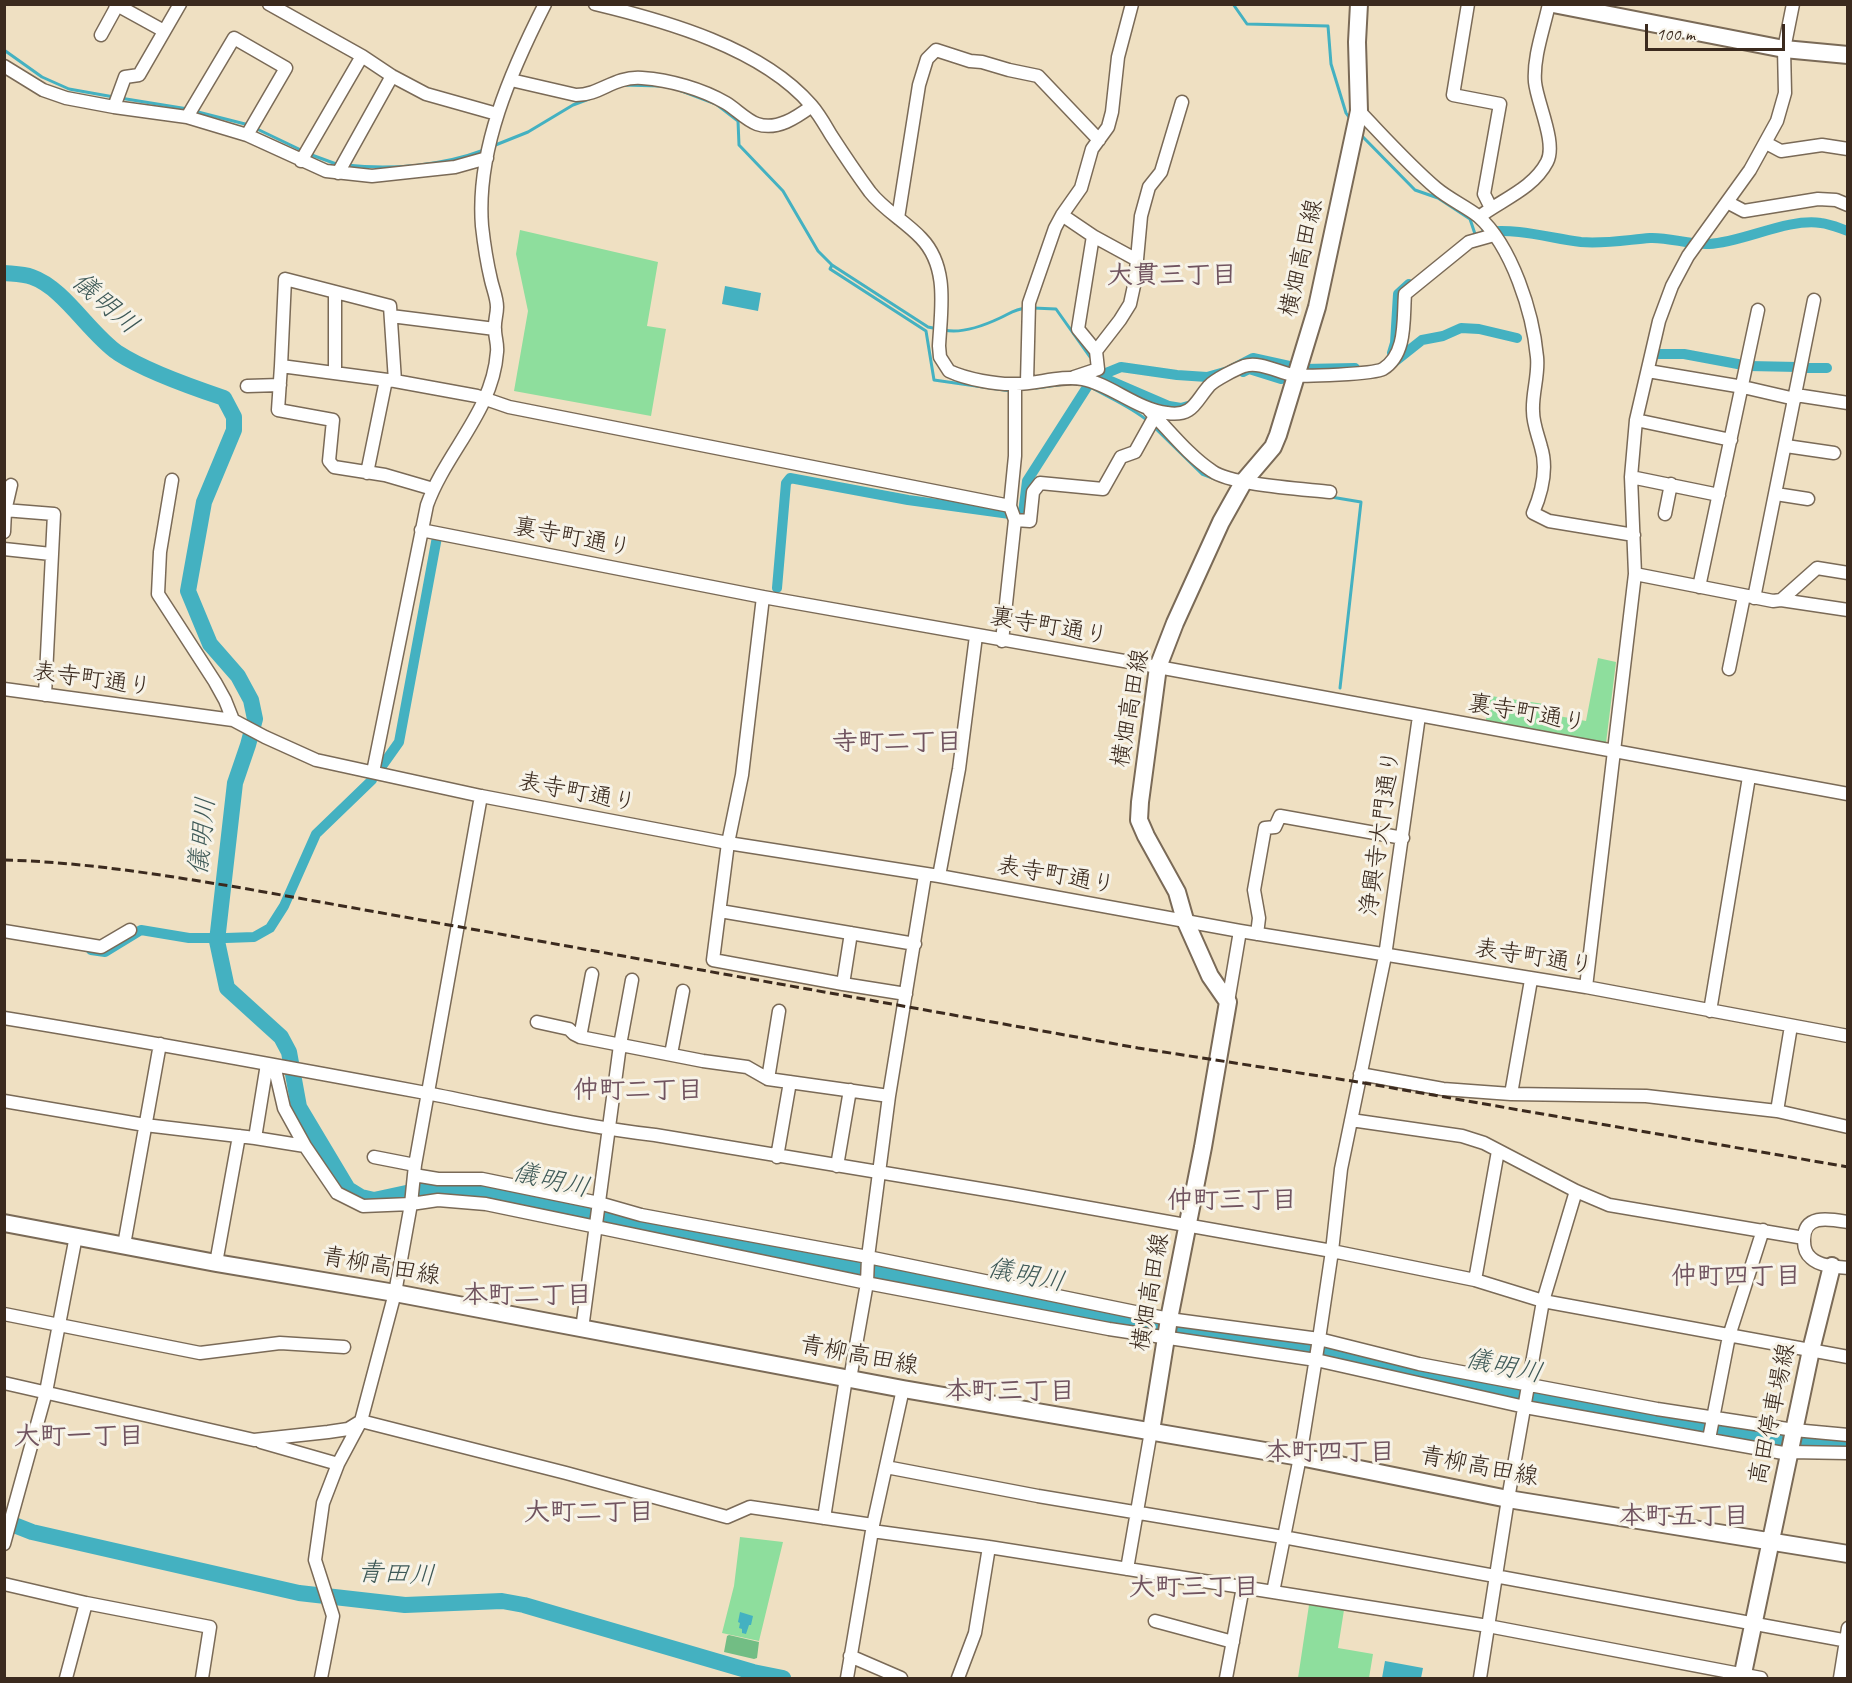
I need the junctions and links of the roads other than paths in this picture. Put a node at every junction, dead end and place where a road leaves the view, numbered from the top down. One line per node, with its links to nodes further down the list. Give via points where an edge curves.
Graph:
1 (180, 4): 12 (street)
2 (269, 4): 16 (street)
3 (545, 4): 19 (street)
4 (595, 4): 21 (street, via 682,29 727,48 778,74)
5 (1132, 4): 27 (street, via 1118,57 1112,112)
6 (1359, 4): 23 (main road, 横畑高田線)
7 (1468, 4): 35 (street, via 1453,95 1500,104 1484,194)
8 (1549, 4): 35 (street, via 1534,79 1549,144 1548,159 1525,186)
9 (1553, 4): 14 (main road)
10 (1793, 4): 14 (street)
11 (117, 5): 12 (street); 13 (street)
12 (164, 31): 22 (street, via 139,75 125,77)
13 (101, 35)
14 (1784, 49): 15 (main road); 28 (street, via 1785,93)
15 (1848, 55)
16 (362, 56): 18 (street); 31 (street)
17 (4, 66): 22 (street, via 43,90)
18 (392, 76): 24 (street, via 426,93); 32 (street)
19 (511, 80): 21 (street, via 576,95 623,79 664,81 717,99 763,125 786,122); 24 (street)
20 (1182, 102): 41 (street, via 1161,172 1149,187 1141,216)
21 (812, 106): 37 (street, via 878,202)
22 (114, 107): 25 (street)
23 (1359, 111): 38 (street, via 1438,190); 52 (main road, 横畑高田線, via 1317,308)
24 (497, 114): 30 (street)
25 (187, 117): 26 (street); 26 (street, via 234,38 286,68)
26 (247, 135): 31 (street)
27 (1099, 140): 36 (street, via 1092,149 1081,188); 37 (street, via 1038,76 936,50 927,59 919,85)
28 (1766, 143): 29 (street, via 1781,151 1822,145); 33 (street)
29 (1848, 149)
30 (488, 158): 32 (street, via 426,171 372,176); 46 (street, via 482,224 497,306)
31 (302, 161): 32 (street)
32 (338, 173)
33 (1727, 202): 34 (street, via 1744,211 1818,199); 50 (street, via 1688,256 1672,286 1659,321)
34 (1848, 205)
35 (1491, 208): 38 (street)
36 (1062, 215): 40 (street); 55 (street, via 1029,303)
37 (898, 218): 55 (street, via 921,238 937,264 942,292 939,346 949,372)
38 (1479, 218): 39 (street)
39 (1494, 235): 52 (street, via 1469,242 1405,294 1399,350 1383,369); 85 (street, via 1521,284 1537,355 1532,409 1544,472 1533,513 1549,522)
40 (1094, 236): 41 (street); 47 (street, via 1078,329)
41 (1137, 260): 47 (street, via 1130,304)
42 (334, 292): 45 (street, via 390,306); 48 (street, via 286,274); 51 (street)
43 (1814, 300): 60 (street)
44 (1758, 310): 59 (street)
45 (391, 316): 46 (street); 54 (street)
46 (495, 329): 61 (street, via 497,352)
47 (1096, 351): 49 (street)
48 (281, 366): 51 (street); 56 (street)
49 (1098, 369): 53 (street); 58 (street)
50 (1648, 372): 59 (street); 64 (street)
51 (335, 373): 54 (street)
52 (1295, 375): 63 (street, via 1247,365 1210,384 1188,411); 71 (main road, 横畑高田線, via 1273,447)
53 (1069, 379): 55 (street); 58 (street, via 1085,379)
54 (391, 381): 61 (street); 68 (street)
55 (1021, 383): 79 (street)
56 (280, 385): 57 (street); 68 (street, via 278,410 333,420 329,461 334,467)
57 (248, 386)
58 (1103, 387): 63 (street)
59 (1743, 387): 60 (street); 65 (street)
60 (1795, 397): 62 (street); 66 (street)
61 (484, 400): 74 (street); 79 (street)
62 (1848, 403)
63 (1151, 412): 71 (street, via 1213,472); 82 (street, via 1135,452 1121,456 1103,489 1040,483 1033,492 1030,521)
64 (1636, 420): 65 (street); 69 (street)
65 (1731, 440): 77 (street)
66 (1786, 446): 67 (street); 76 (street)
67 (1834, 453)
68 (367, 473): 74 (street)
69 (1631, 477): 72 (street); 85 (street)
70 (172, 480): 102 (street, via 160,552 158,594)
71 (1244, 481): 75 (street); 97 (main road, 横畑高田線, via 1221,522)
72 (1671, 484): 77 (street); 81 (street)
73 (11, 485): 80 (street)
74 (433, 489): 83 (street)
75 (1330, 492)
76 (1776, 494): 78 (street); 92 (street)
77 (1719, 495): 90 (street)
78 (1808, 499)
79 (1010, 506): 82 (street)
80 (5, 511): 84 (street); 87 (street, via 54,514)
81 (1665, 514)
82 (1016, 520): 96 (street)
83 (421, 530): 91 (street, 裏寺町通り); 104 (street)
84 (4, 532)
85 (1634, 535): 89 (street)
86 (4, 549): 87 (street)
87 (51, 554): 100 (street)
88 (1848, 573): 93 (street, via 1817,568)
89 (1635, 574): 90 (street); 103 (street)
90 (1699, 586): 92 (street)
91 (763, 597): 95 (street, 裏寺町通り); 109 (street, via 742,775)
92 (1749, 597): 93 (street); 98 (street)
93 (1781, 600): 94 (street)
94 (1848, 610)
95 (976, 636): 96 (street, 裏寺町通り); 111 (street, via 959,769)
96 (1002, 640): 97 (street, 裏寺町通り)
97 (1158, 667): 101 (street, 裏寺町通り); 113 (main road, 横畑高田線, via 1139,820 1177,892)
98 (1729, 669)
99 (4, 688): 100 (street, 表寺町通り)
100 (45, 695): 102 (street, 表寺町通り)
101 (1419, 716): 103 (street, 裏寺町通り); 108 (street, 浄興寺大門通り)
102 (238, 723): 104 (street, 表寺町通り, via 316,759)
103 (1615, 751): 105 (street, 裏寺町通り); 125 (street)
104 (373, 772): 107 (street, 表寺町通り)
105 (1749, 777): 106 (street, 裏寺町通り); 130 (street)
106 (1848, 794)
107 (481, 796): 109 (street, 表寺町通り); 144 (street)
108 (1403, 838): 118 (street, via 1280,816 1275,827 1265,828 1254,890 1259,918); 120 (street, 浄興寺大門通り)
109 (728, 843): 110 (street, 表寺町通り); 112 (street)
110 (925, 875): 111 (street, 表寺町通り); 119 (street)
111 (939, 876): 113 (street, 表寺町通り)
112 (720, 911): 117 (street); 124 (street, via 712,960)
113 (1185, 920): 116 (street, 表寺町通り); 128 (main road, 横畑高田線, via 1210,976)
114 (130, 930): 115 (street, via 101,947)
115 (4, 931)
116 (1240, 932): 118 (street, 表寺町通り); 128 (street)
117 (851, 933): 119 (street); 124 (street)
118 (1257, 934): 120 (street, 表寺町通り)
119 (915, 945): 127 (street)
120 (1384, 956): 123 (street, 表寺町通り); 140 (street, 浄興寺大門通り)
121 (592, 974): 135 (street)
122 (632, 980): 137 (street)
123 (1531, 980): 125 (street, 表寺町通り); 145 (street)
124 (843, 984): 127 (street)
125 (1586, 987): 130 (street, 表寺町通り)
126 (683, 991): 138 (street)
127 (906, 993): 146 (street)
128 (1228, 1002): 167 (main road, 横畑高田線)
129 (779, 1011): 141 (street)
130 (1710, 1011): 133 (street, 表寺町通り)
131 (4, 1018): 136 (street)
132 (537, 1022): 135 (street, via 569,1029)
133 (1791, 1026): 134 (street, 表寺町通り); 148 (street)
134 (1848, 1036)
135 (580, 1037): 137 (street)
136 (160, 1044): 139 (street); 150 (street)
137 (620, 1045): 138 (street); 152 (street)
138 (671, 1054): 141 (street, via 747,1067)
139 (271, 1065): 144 (street); 154 (street); 155 (street, via 284,1108)
140 (1360, 1074): 145 (street, via 1443,1089); 149 (street, 浄興寺大門通り)
141 (768, 1079): 142 (street)
142 (790, 1082): 143 (street); 157 (street)
143 (850, 1090): 146 (street); 159 (street)
144 (428, 1094): 152 (street); 161 (street)
145 (1511, 1094): 148 (street, via 1646,1096)
146 (889, 1096): 160 (street)
147 (4, 1101): 150 (street)
148 (1777, 1111): 151 (street)
149 (1351, 1120): 156 (street, via 1462,1136); 173 (street, 浄興寺大門通り)
150 (145, 1125): 153 (street); 172 (street)
151 (1848, 1127)
152 (608, 1130): 157 (street); 164 (street)
153 (239, 1136): 154 (street); 175 (street)
154 (255, 1138): 155 (street)
155 (305, 1146): 163 (street, via 337,1193 363,1206)
156 (1498, 1151): 162 (street); 177 (street)
157 (777, 1156): 159 (street)
158 (374, 1157): 161 (street)
159 (837, 1167): 160 (street)
160 (880, 1172): 167 (street); 174 (street)
161 (414, 1174): 163 (street); 164 (street, via 438,1179 483,1179)
162 (1576, 1191): 169 (street, via 1609,1204); 180 (street)
163 (411, 1202): 168 (street, via 486,1204); 179 (street)
164 (598, 1205): 168 (street); 174 (street)
165 (1848, 1222): 171 (street, via 1816,1220)
166 (4, 1223): 170 (main road, 青柳高田線)
167 (1188, 1225): 173 (street); 183 (main road, 横畑高田線)
168 (596, 1227): 178 (street); 184 (street)
169 (1763, 1230): 171 (street); 185 (street)
170 (76, 1236): 172 (main road, 青柳高田線); 182 (street)
171 (1804, 1238): 176 (street, via 1811,1259)
172 (124, 1245): 175 (main road, 青柳高田線)
173 (1332, 1251): 177 (street); 186 (street, 浄興寺大門通り)
174 (868, 1257): 178 (street); 183 (street)
175 (216, 1263): 179 (main road, 青柳高田線)
176 (1840, 1267): 188 (main road, 高田停車場線)
177 (1475, 1280): 180 (street)
178 (867, 1283): 183 (street); 191 (street)
179 (395, 1293): 184 (main road, 青柳高田線); 198 (street)
180 (1543, 1301): 185 (street); 193 (street)
181 (4, 1314): 182 (street)
182 (59, 1324): 187 (street, via 200,1353 279,1343); 195 (street)
183 (1168, 1326): 186 (street); 190 (street); 199 (main road, 横畑高田線)
184 (582, 1329): 191 (main road, 青柳高田線)
185 (1729, 1336): 188 (street); 197 (street)
186 (1319, 1342): 190 (street, 浄興寺大門通り); 193 (street)
187 (344, 1347)
188 (1811, 1350): 189 (street); 203 (main road, 高田停車場線)
189 (1848, 1357)
190 (1316, 1360): 196 (street); 205 (street, 浄興寺大門通り)
191 (848, 1378): 194 (main road, 青柳高田線); 210 (street)
192 (4, 1383): 195 (street)
193 (1528, 1388): 196 (street); 197 (street)
194 (903, 1389): 199 (main road, 青柳高田線); 207 (street)
195 (46, 1392): 202 (street); 213 (street)
196 (1525, 1407): 201 (street); 208 (street)
197 (1712, 1418): 201 (street); 203 (street)
198 (361, 1421): 202 (street, via 338,1431); 206 (street); 210 (street, via 728,1517 750,1507)
199 (1151, 1431): 205 (main road, 青柳高田線); 209 (street)
200 (1848, 1435): 203 (street)
201 (1709, 1436): 203 (street)
202 (254, 1440): 206 (street)
203 (1791, 1444): 204 (street); 214 (main road, 高田停車場線)
204 (1848, 1453)
205 (1299, 1456): 208 (main road, 青柳高田線); 212 (street, 浄興寺大門通り)
206 (338, 1464): 232 (street, via 323,1503 316,1544 315,1560 333,1616)
207 (886, 1467): 209 (street); 211 (street)
208 (1508, 1499): 214 (main road, 青柳高田線); 218 (street)
209 (1136, 1513): 212 (street); 217 (street)
210 (824, 1518): 211 (street)
211 (872, 1528): 215 (street); 228 (street)
212 (1283, 1537): 218 (street); 221 (street, 浄興寺大門通り)
213 (5, 1541)
214 (1771, 1541): 216 (main road, 青柳高田線); 224 (main road, 高田停車場線)
215 (989, 1547): 217 (street); 235 (street, via 975,1633)
216 (1848, 1554)
217 (1126, 1569): 220 (street)
218 (1496, 1577): 224 (street); 225 (street)
219 (4, 1584): 222 (street)
220 (1243, 1587): 221 (street); 227 (street)
221 (1273, 1592): 225 (street)
222 (86, 1603): 230 (street); 231 (street, via 210,1627)
223 (1155, 1621): 227 (street)
224 (1755, 1624): 226 (street); 229 (main road, 高田停車場線)
225 (1488, 1626): 229 (street); 237 (street)
226 (1847, 1637): 239 (street)
227 (1233, 1642): 236 (street)
228 (850, 1656): 233 (street); 234 (street)
229 (1743, 1677): 238 (street)
230 (66, 1678)
231 (202, 1678)
232 (321, 1678)
233 (847, 1678)
234 (901, 1678)
235 (958, 1678)
236 (1226, 1678)
237 (1480, 1678)
238 (1761, 1678)
239 (1840, 1678)

